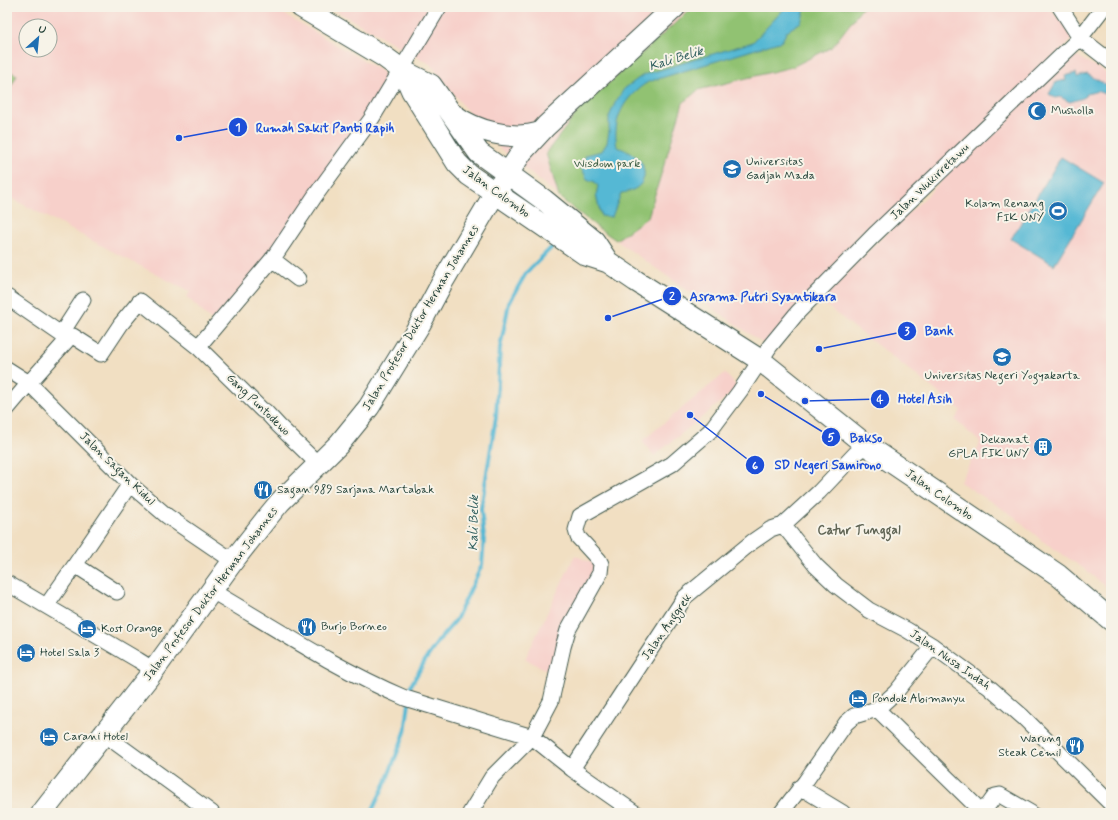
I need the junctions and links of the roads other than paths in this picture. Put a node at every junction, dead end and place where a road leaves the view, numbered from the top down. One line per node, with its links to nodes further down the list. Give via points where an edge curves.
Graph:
1 (301, 7): 8 (main road, Jalan Colombo)
2 (439, 7): 8 (street)
3 (675, 7): 10 (main road, Jalan Profesor Doktor Herman Johannes)
4 (1060, 7): 6 (street)
5 (1104, 7): 6 (street, Jalan Wukirretawu)
6 (1080, 38): 7 (street); 20 (street, Jalan Wukirretawu, via 834,275 798,312)
7 (1111, 62)
8 (401, 70): 9 (main road, Jalan Colombo, via 431,85); 12 (main road, Jalan Colombo, via 457,163); 13 (street, via 372,118)
9 (450, 111): 10 (main road, via 469,124 495,133 525,136); 11 (main road, Jalan Colombo, via 479,153)
10 (539, 133): 11 (main road, Jalan Profesor Doktor Herman Johannes)
11 (507, 174): 12 (main road, Jalan Profesor Doktor Herman Johannes); 14 (main road, Jalan Colombo, via 594,241)
12 (495, 193): 14 (main road, Jalan Colombo, via 586,256); 25 (main road, Jalan Profesor Doktor Herman Johannes, via 369,407 350,432)
13 (272, 259): 15 (street); 19 (street)
14 (608, 262): 20 (main road, Jalan Colombo)
15 (298, 279)
16 (7, 297): 18 (street)
17 (83, 300): 18 (street)
18 (64, 336): 19 (street, Gang Puntodewo, via 73,336 101,354 140,301); 22 (street)
19 (198, 347): 25 (street, Gang Puntodewo)
20 (760, 360): 24 (main road, Jalan Colombo); 39 (street, Jalan Wukirretawu, via 710,432 672,464 580,516 576,530 578,537 599,560 600,572 568,630 551,701)
21 (7, 369): 22 (street, Jalan Sagan Kidul)
22 (29, 383): 23 (street); 26 (street, Jalan Sagan Kidul)
23 (7, 409)
24 (866, 445): 27 (street, Jalan Anggrek); 34 (main road, Jalan Colombo, via 1058,575)
25 (318, 464): 28 (main road, Jalan Profesor Doktor Herman Johannes, via 280,502)
26 (130, 484): 28 (street, Jalan Sagan Kidul, via 167,516); 29 (street)
27 (783, 525): 35 (street, Jalan Nusa Indah, via 816,566 846,593 869,610); 40 (street, Jalan Anggrek, via 771,529 752,542 685,597)
28 (233, 561): 31 (main road, Jalan Profesor Doktor Herman Johannes)
29 (75, 564): 32 (street); 33 (street)
30 (7, 583): 33 (street)
31 (212, 591): 36 (main road, Jalan Profesor Doktor Herman Johannes); 39 (street, via 352,673 410,700)
32 (117, 592)
33 (47, 605): 36 (street)
34 (1111, 620)
35 (933, 646): 37 (street, via 896,692); 42 (street, Jalan Nusa Indah, via 1016,710)
36 (154, 670): 38 (main road, Jalan Profesor Doktor Herman Johannes)
37 (876, 709): 41 (street, via 854,716 846,723); 49 (street, via 978,808 985,808 995,796 1000,796)
38 (104, 735): 43 (main road, Jalan Profesor Doktor Herman Johannes); 44 (street)
39 (532, 737): 40 (street); 45 (street, via 492,777)
40 (572, 769): 46 (street)
41 (800, 787): 47 (street); 48 (street)
42 (1111, 805): 50 (street)
43 (42, 813)
44 (212, 813)
45 (470, 813)
46 (635, 813)
47 (781, 813)
48 (843, 813)
49 (1031, 813)
50 (1104, 813)

